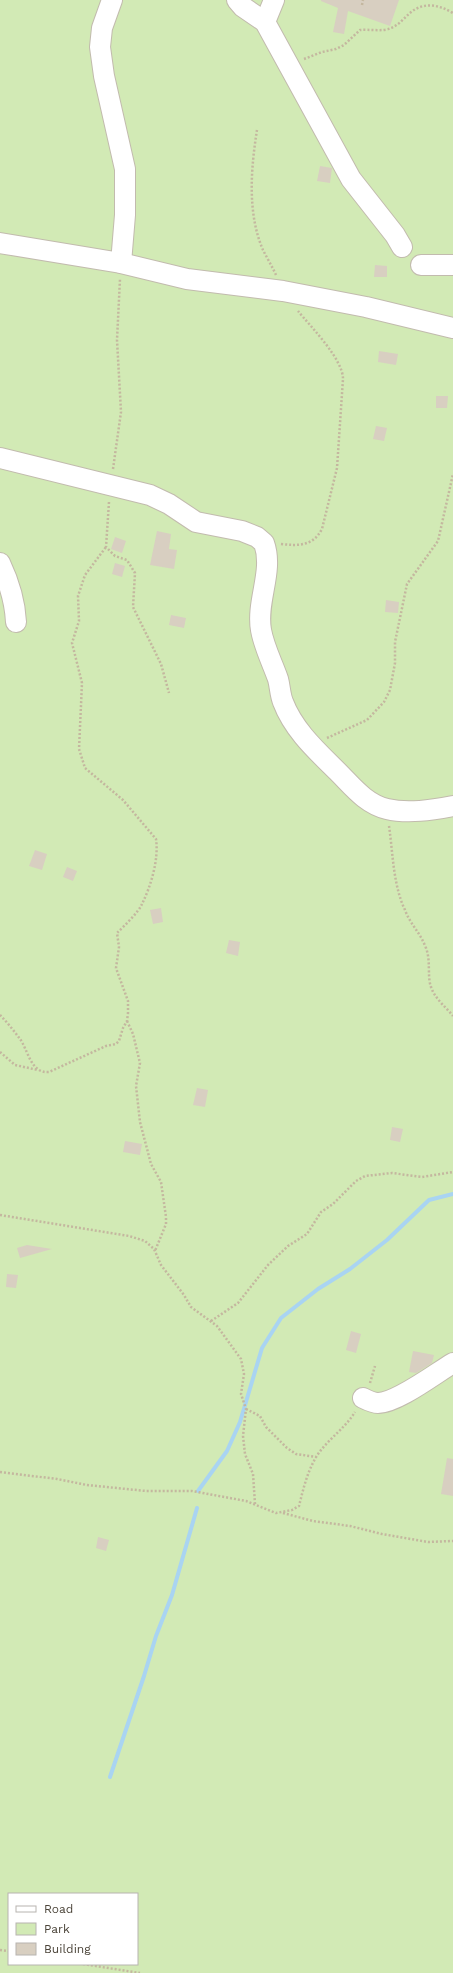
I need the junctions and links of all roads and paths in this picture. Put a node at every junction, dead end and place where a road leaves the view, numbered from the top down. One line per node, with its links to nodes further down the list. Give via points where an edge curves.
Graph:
1 (112, 0): 12 (street, via 102,28 100,47 125,169)
2 (237, 0): 7 (street)
3 (274, 0): 7 (street)
4 (363, 0): 5 (path)
5 (362, 5)
6 (453, 12): 8 (path, via 431,4 411,11 399,24 390,29 360,30 336,49)
7 (265, 22): 8 (street)
8 (289, 64): 11 (street, via 351,179)
9 (257, 130): 15 (path, via 251,174 254,214 263,249)
10 (0, 243): 12 (street)
11 (402, 247)
12 (121, 263): 15 (street, via 187,279); 19 (path, via 117,340 121,412)
13 (421, 265): 14 (street)
14 (453, 266)
15 (283, 291): 16 (street, via 366,307); 20 (path, via 329,347 342,369 337,468 318,538 303,544)
16 (453, 328)
17 (0, 458): 19 (street)
18 (453, 474): 25 (path, via 438,541 407,584 395,642 395,663 390,690 384,702 367,720)
19 (111, 487): 20 (street, via 150,495 196,522 242,531); 21 (path)
20 (264, 543): 25 (street, via 268,564 261,629 278,680 282,701)
21 (106, 547): 24 (path, via 115,556 127,560 135,573 133,607 161,664); 30 (path, via 80,586 79,621 72,644 82,683 79,748 85,768 123,800 156,840 157,848 142,905 117,932 119,947 116,968 128,1000)
22 (0, 563): 23 (street, via 7,576 15,606)
23 (16, 622)
24 (169, 693)
25 (311, 746): 27 (street, via 354,790)
26 (453, 806): 27 (street, via 424,811)
27 (386, 809): 29 (path, via 398,889 405,911 420,933 427,950 430,986 435,996)
28 (0, 1015): 32 (path, via 21,1040 28,1056)
29 (453, 1016)
30 (127, 1021): 32 (path, via 116,1044 106,1046 49,1072); 35 (path, via 140,1063 136,1086 140,1122 151,1164 161,1182 166,1217 159,1246)
31 (0, 1052): 32 (path, via 15,1065)
32 (40, 1071)
33 (453, 1172): 36 (path, via 422,1177 392,1173 365,1176 356,1181 321,1212 307,1234 288,1246 268,1265 238,1303)
34 (0, 1215): 35 (path, via 129,1236 145,1241)
35 (155, 1251): 36 (path, via 161,1265 191,1307)
36 (211, 1321): 40 (path, via 229,1340 241,1358 244,1374 240,1394)
37 (453, 1363): 39 (street, via 416,1388 397,1397 378,1403)
38 (375, 1366): 39 (path)
39 (363, 1398): 41 (path, via 349,1422)
40 (246, 1409): 41 (path, via 260,1416 266,1427 287,1448 296,1454); 43 (path, via 243,1436 245,1454 253,1474)
41 (316, 1457): 44 (path, via 299,1506)
42 (0, 1472): 43 (path, via 146,1491 192,1491)
43 (255, 1504): 44 (path)
44 (280, 1512): 45 (path, via 313,1521 428,1542)
45 (453, 1541)
46 (87, 1965): 47 (path)
47 (114, 1971): 48 (path)
48 (140, 1973)

